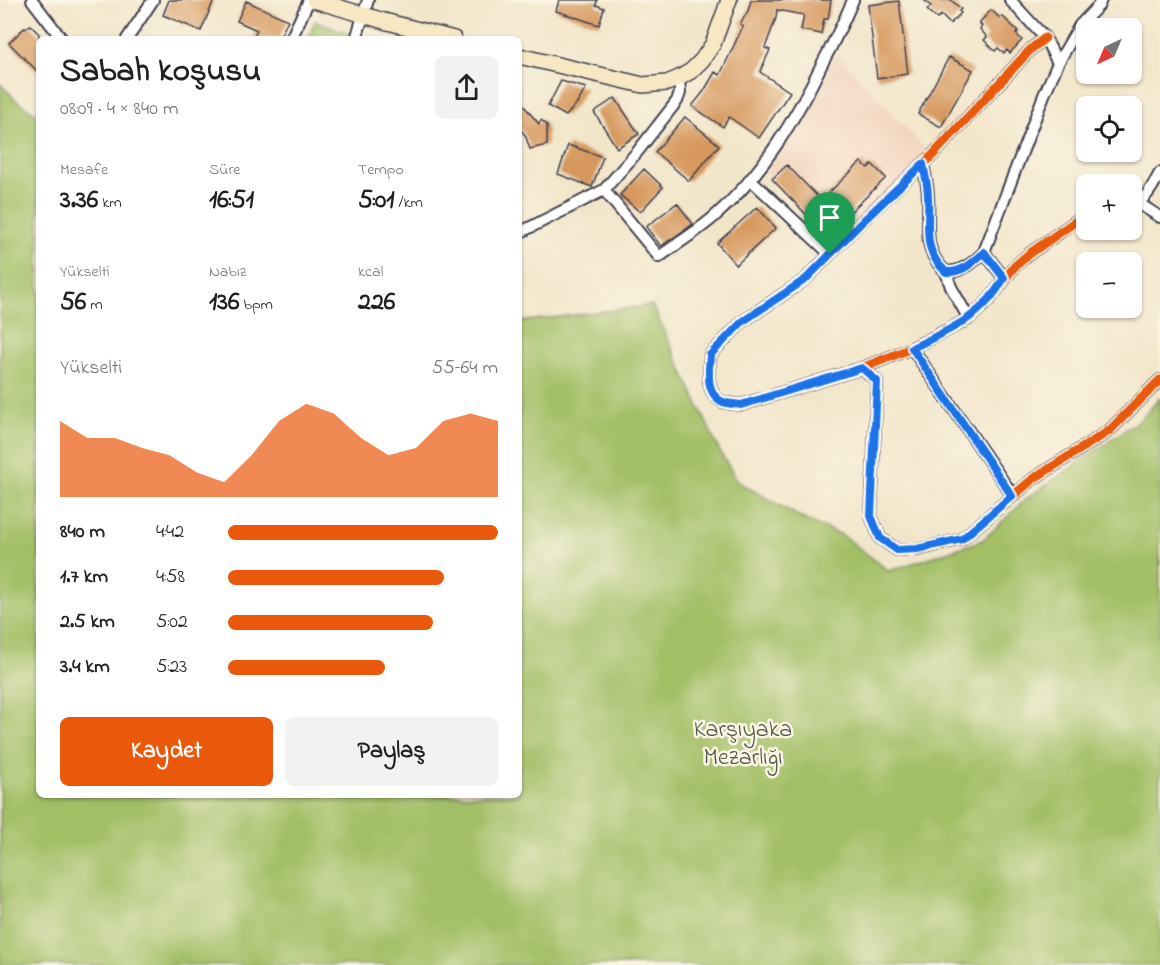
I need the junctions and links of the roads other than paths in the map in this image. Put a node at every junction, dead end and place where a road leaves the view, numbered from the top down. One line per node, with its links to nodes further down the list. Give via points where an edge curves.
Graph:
1 (32, 0): 10 (street)
2 (153, 0): 11 (street)
3 (309, 0): 12 (street)
4 (314, 0): 9 (main road)
5 (729, 0): 18 (main road, via 713,44 691,71)
6 (853, 0): 21 (street, via 803,104)
7 (1010, 0): 15 (street)
8 (1101, 0): 17 (street, via 1080,25)
9 (366, 8): 13 (street); 14 (main road)
10 (60, 36)
11 (129, 36)
12 (292, 36)
13 (357, 36)
14 (445, 36)
15 (1045, 38): 17 (street); 19 (street)
16 (522, 57): 18 (main road, via 643,85)
17 (1058, 63): 28 (street)
18 (679, 78): 22 (street, via 677,101)
19 (923, 164): 29 (street); 30 (street, via 929,249)
20 (1160, 173): 23 (street)
21 (750, 179): 22 (street, via 715,215 659,257); 29 (street)
22 (604, 190): 27 (street)
23 (1142, 199)
24 (1142, 208): 25 (street)
25 (1160, 216)
26 (1076, 221): 31 (street, via 1029,254)
27 (522, 231)
28 (984, 252): 30 (street, via 961,270); 31 (street)
29 (830, 254): 34 (street, via 806,279 742,322 710,355 711,390 721,401 741,405)
30 (946, 272): 32 (street)
31 (1004, 278): 32 (street)
32 (969, 319): 33 (street)
33 (912, 348): 34 (street); 36 (street)
34 (862, 368): 36 (street, via 877,381 871,516 880,538 897,550 962,539)
35 (1160, 380): 36 (street, via 1109,431)
36 (1012, 496)

